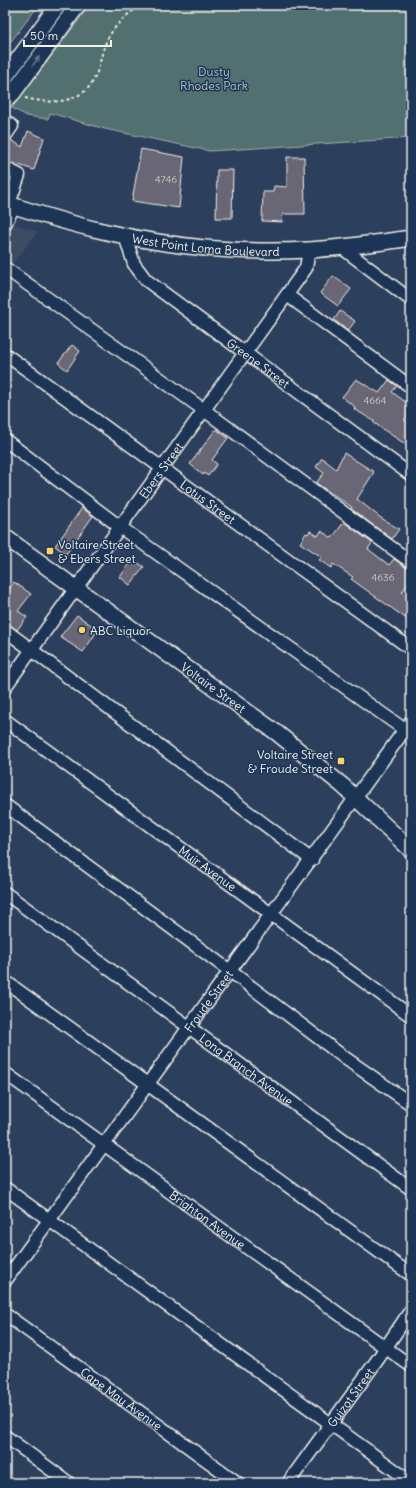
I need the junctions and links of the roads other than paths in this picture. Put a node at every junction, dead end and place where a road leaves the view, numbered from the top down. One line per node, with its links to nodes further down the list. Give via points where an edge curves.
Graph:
1 (58, 5): 3 (main road)
2 (78, 5): 4 (main road, one-way to 2)
3 (5, 77)
4 (5, 101)
5 (5, 121): 6 (street, via 12,126)
6 (5, 136)
7 (11, 172): 8 (street, via 19,175)
8 (9, 204): 9 (street); 10 (main road, West Point Loma Boulevard, via 69,223)
9 (5, 224)
10 (125, 236): 13 (main road, West Point Loma Boulevard, via 214,247); 18 (street, Greene Street, via 131,258 142,275)
11 (411, 238): 12 (main road, West Point Loma Boulevard)
12 (341, 247): 13 (main road, West Point Loma Boulevard); 16 (street)
13 (309, 250): 15 (street, Ebers Street, via 306,268)
14 (5, 268): 20 (street)
15 (287, 295): 18 (street, Ebers Street); 19 (street)
16 (411, 300)
17 (5, 354): 22 (street, Lotus Street)
18 (245, 354): 20 (street, Ebers Street); 23 (street, Greene Street)
19 (411, 387)
20 (204, 410): 22 (street, Ebers Street); 26 (street)
21 (5, 440): 24 (street)
22 (162, 469): 24 (street, Ebers Street); 29 (street, Lotus Street)
23 (411, 476)
24 (120, 527): 27 (street, Ebers Street); 33 (street)
25 (5, 536): 27 (main road, Voltaire Street)
26 (411, 562)
27 (77, 588): 30 (street, Ebers Street); 34 (main road, Voltaire Street, via 277,733)
28 (5, 630): 30 (street)
29 (411, 649)
30 (31, 650): 31 (street, Ebers Street); 37 (street)
31 (5, 687)
32 (5, 720): 39 (street, Muir Avenue)
33 (408, 726): 34 (street, Froude Street)
34 (356, 796): 36 (main road, Voltaire Street); 37 (street, Froude Street)
35 (5, 805): 40 (street)
36 (411, 850)
37 (312, 860): 39 (street, Froude Street)
38 (5, 893): 43 (street, Long Branch Avenue)
39 (272, 914): 40 (street, Froude Street); 42 (street, Muir Avenue)
40 (230, 971): 43 (street, Froude Street); 46 (street, via 345,1058)
41 (5, 981): 45 (street)
42 (411, 1016)
43 (189, 1028): 45 (street, Froude Street); 49 (street, Long Branch Avenue)
44 (5, 1073): 47 (street, Brighton Avenue)
45 (148, 1084): 47 (street, Froude Street); 51 (street)
46 (411, 1104)
47 (103, 1145): 50 (street, Froude Street); 55 (street, Brighton Avenue)
48 (5, 1188): 50 (street)
49 (411, 1189)
50 (48, 1220): 52 (street, Froude Street); 57 (street)
51 (411, 1276)
52 (5, 1281)
53 (411, 1310): 55 (street, Guizot Street)
54 (5, 1314): 61 (street, Cape May Avenue)
55 (386, 1348): 56 (street, Brighton Avenue); 57 (street, Guizot Street)
56 (411, 1366)
57 (331, 1423): 59 (street); 62 (street, Guizot Street)
58 (5, 1436): 60 (street)
59 (411, 1482)
60 (69, 1483)
61 (238, 1483)
62 (288, 1483)

